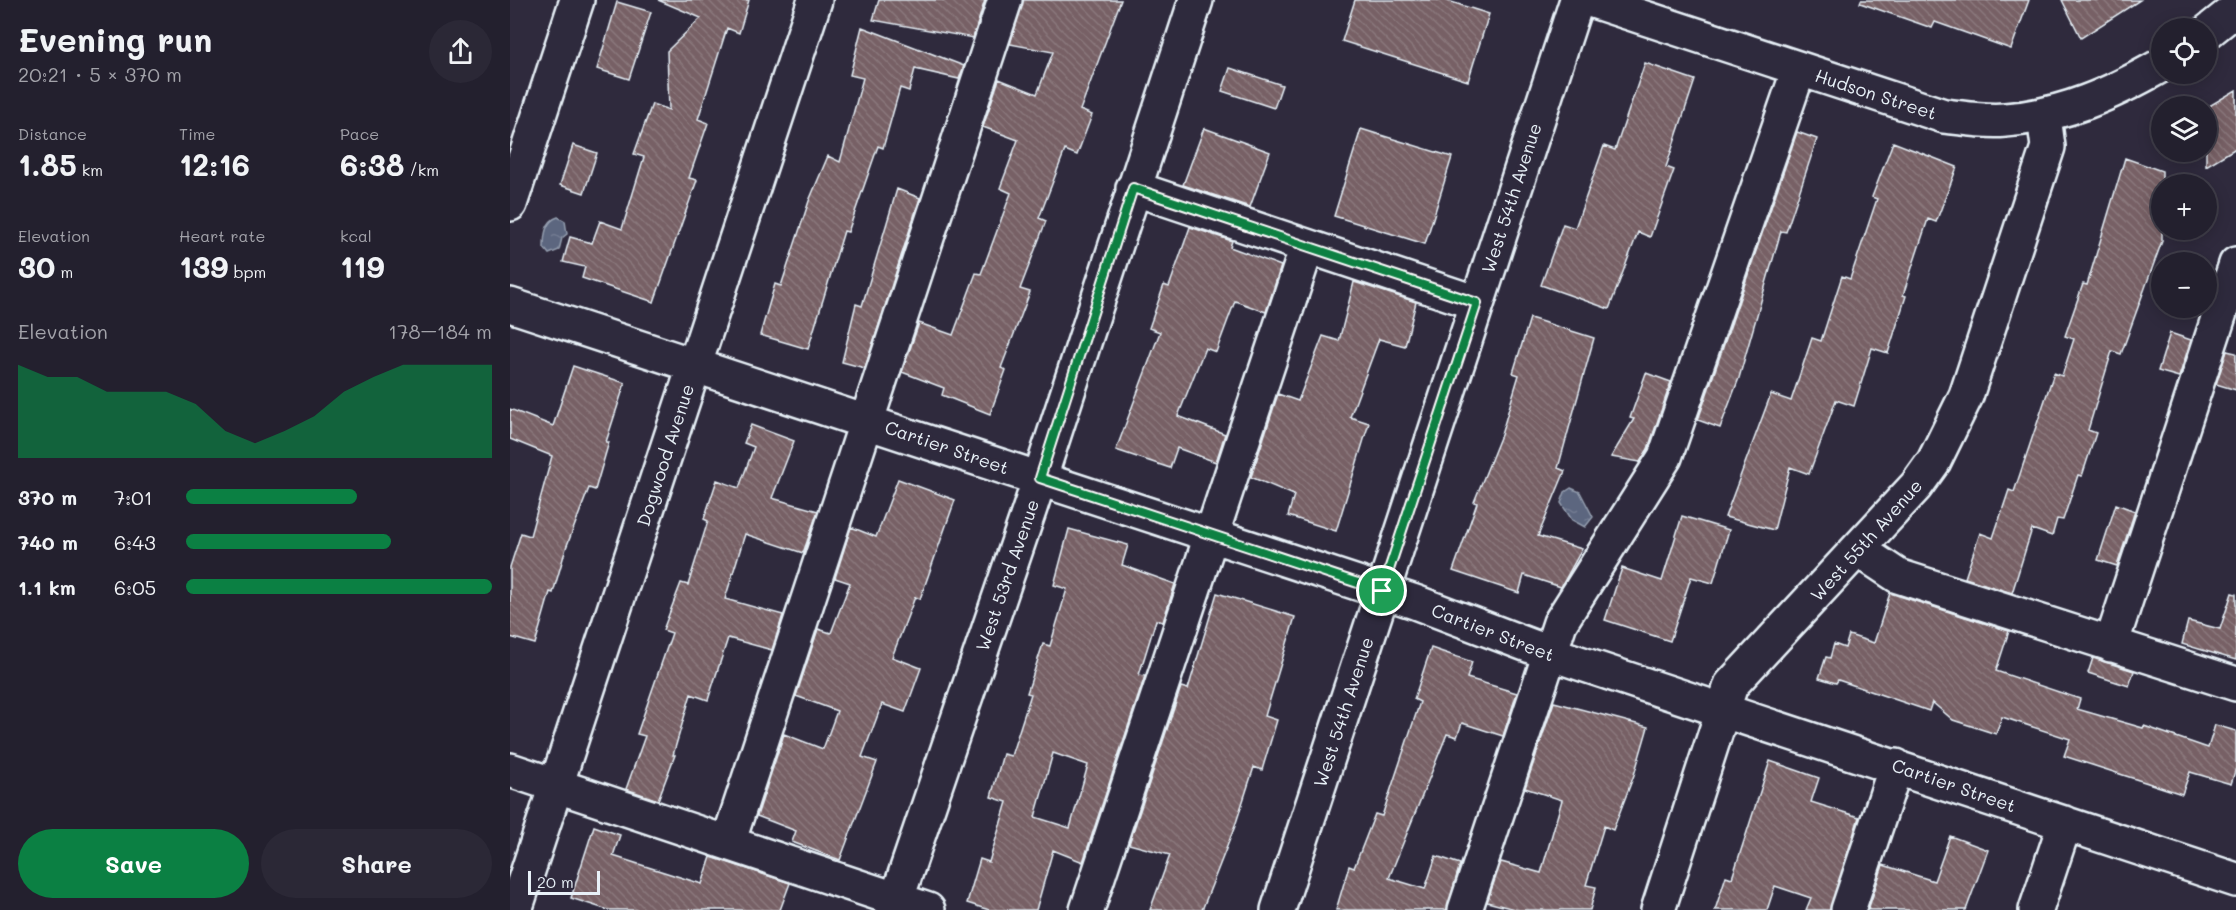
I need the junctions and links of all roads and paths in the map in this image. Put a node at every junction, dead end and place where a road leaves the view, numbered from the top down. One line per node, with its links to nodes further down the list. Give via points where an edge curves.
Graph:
1 (577, 0): 13 (street)
2 (815, 0): 18 (street, Dogwood Avenue)
3 (1005, 0): 19 (street)
4 (1196, 0): 12 (street, West 53rd Avenue)
5 (1577, 0): 16 (street, West 54th Avenue)
6 (1590, 0): 9 (street, Hudson Street)
7 (2236, 9): 8 (street)
8 (2217, 24)
9 (1799, 69): 11 (street, Hudson Street, via 1944,116 2002,120); 25 (street, via 1665,457 1560,623)
10 (2151, 71): 11 (street, Hudson Street, via 2109,94)
11 (2044, 116): 22 (street, West 55th Avenue, via 2048,147 1953,427 1896,511)
12 (1133, 188): 14 (street); 20 (street, West 53rd Avenue)
13 (510, 204)
14 (1307, 247): 16 (street); 21 (street)
15 (2236, 264): 24 (street)
16 (1477, 303): 23 (street, West 54th Avenue)
17 (510, 305): 18 (street, Cartier Street)
18 (694, 366): 19 (street, Cartier Street); 30 (street, Dogwood Avenue)
19 (868, 421): 20 (street, Cartier Street); 32 (street)
20 (1040, 478): 21 (street, Cartier Street); 34 (street, West 53rd Avenue)
21 (1211, 535): 23 (street, Cartier Street); 37 (street)
22 (1859, 550): 24 (street, via 1898,576); 27 (street, West 55th Avenue, via 1734,681)
23 (1382, 591): 25 (street, Cartier Street); 38 (street, West 54th Avenue)
24 (2111, 645): 26 (street)
25 (1549, 653): 27 (street, Cartier Street); 39 (street)
26 (2236, 684)
27 (1723, 710): 28 (street, Cartier Street); 40 (street, West 55th Avenue)
28 (1896, 766): 31 (street, Cartier Street); 41 (street)
29 (510, 770): 30 (street)
30 (556, 786): 32 (street); 35 (street, Dogwood Avenue)
31 (2065, 823): 33 (street, Cartier Street); 42 (street)
32 (728, 843): 34 (street)
33 (2236, 880)
34 (894, 905): 36 (street)
35 (515, 910)
36 (928, 910)
37 (1087, 910)
38 (1278, 910)
39 (1465, 910)
40 (1658, 910)
41 (1848, 910)
42 (2036, 910)

